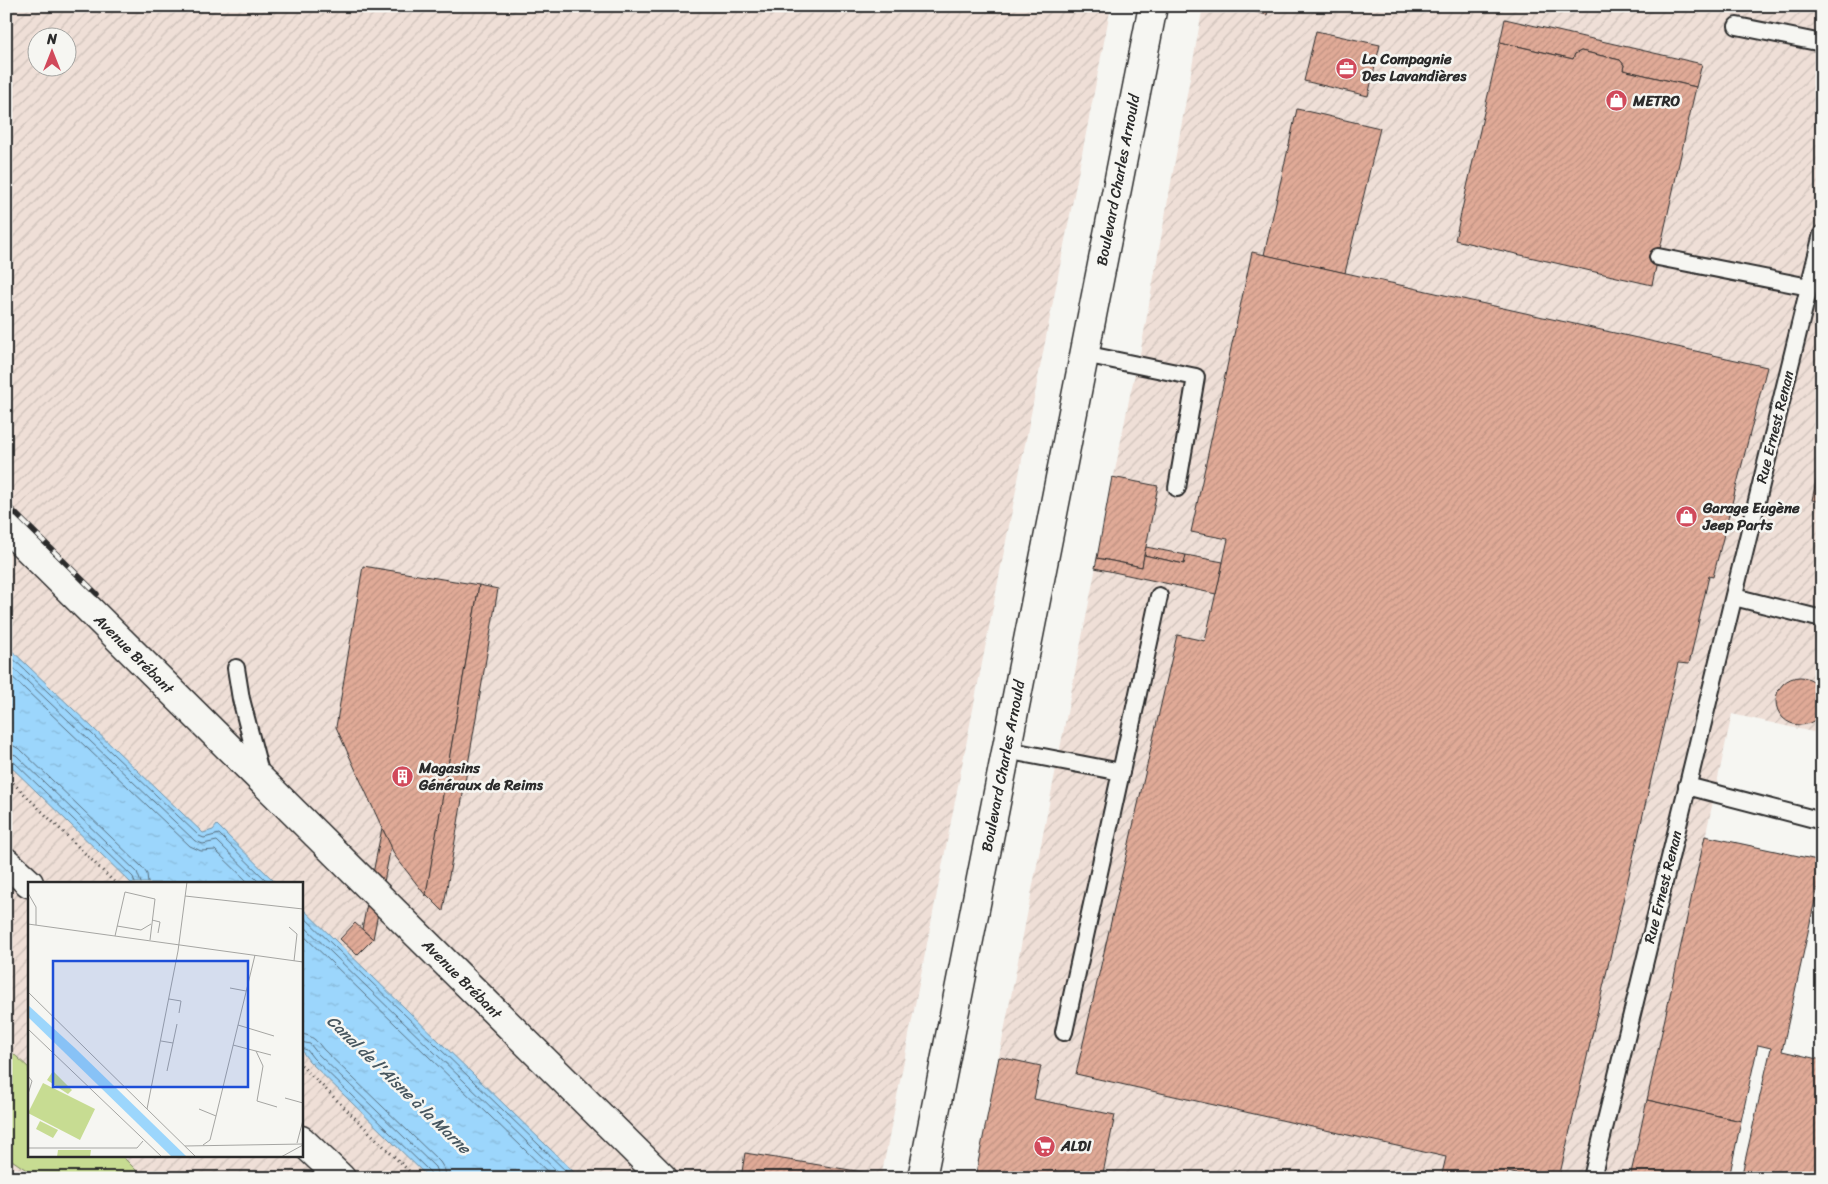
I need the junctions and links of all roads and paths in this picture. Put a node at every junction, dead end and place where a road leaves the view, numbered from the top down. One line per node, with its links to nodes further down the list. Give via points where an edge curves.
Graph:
1 (1152, 6): 7 (main road, Boulevard Charles Arnould)
2 (1736, 26): 3 (lane)
3 (1822, 43)
4 (1822, 234): 6 (lane, Rue Ernest Renan)
5 (1658, 257): 6 (lane)
6 (1809, 287): 11 (lane, Rue Ernest Renan)
7 (1084, 354): 8 (lane, via 1196,377); 14 (main road, Boulevard Charles Arnould)
8 (1177, 488)
9 (6, 527): 17 (main road, Avenue Brébant)
10 (1158, 596): 15 (lane)
11 (1734, 597): 12 (lane); 18 (lane, Rue Ernest Renan)
12 (1822, 619)
13 (236, 668): 17 (lane)
14 (1006, 750): 15 (lane); 29 (main road, Boulevard Charles Arnould)
15 (1122, 772): 23 (lane)
16 (6, 776): 22 (path)
17 (262, 781): 28 (main road, Avenue Brébant)
18 (1688, 786): 19 (lane); 30 (lane, Rue Ernest Renan)
19 (1822, 821)
20 (6, 862): 21 (main road)
21 (28, 882)
22 (114, 882)
23 (1064, 1032)
24 (302, 1066): 27 (path)
25 (302, 1141): 26 (main road)
26 (341, 1178)
27 (416, 1178)
28 (663, 1178)
29 (922, 1178)
30 (1592, 1178)

